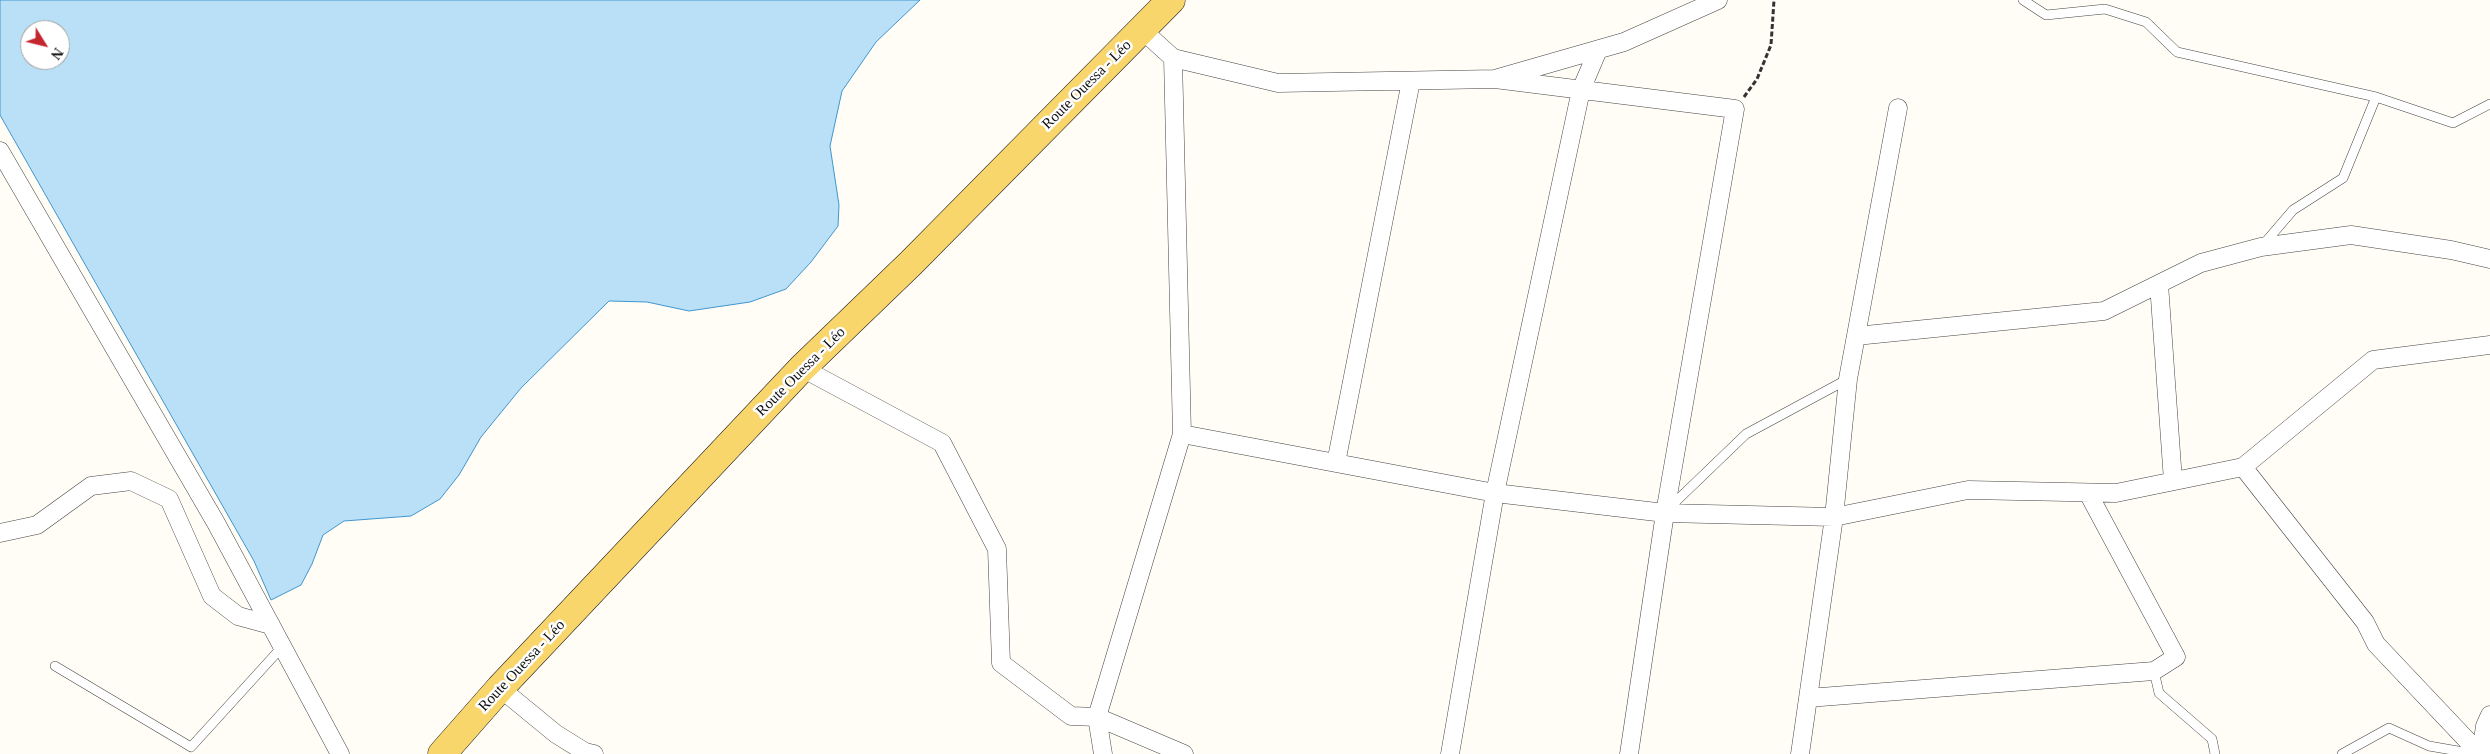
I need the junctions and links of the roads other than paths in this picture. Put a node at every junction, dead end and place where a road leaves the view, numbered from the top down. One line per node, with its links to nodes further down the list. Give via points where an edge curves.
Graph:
1 (1170, 0): 4 (main road, Route Ouessa - Léo)
2 (1718, 0): 5 (street, via 1624,42)
3 (2023, 0): 10 (lane, via 2046,15 2105,9 2146,22 2177,52)
4 (1141, 29): 6 (street); 19 (main road, Route Ouessa - Léo, via 911,263)
5 (1598, 50): 7 (street); 9 (street)
6 (1173, 58): 8 (street, via 1278,83); 21 (street)
7 (1495, 79): 8 (street); 9 (street)
8 (1411, 80): 22 (street)
9 (1581, 90): 26 (street); 27 (street, via 1735,108)
10 (2376, 97): 11 (lane, via 2453,123); 14 (lane, via 2343,178 2293,210)
11 (2490, 104)
12 (1898, 108): 17 (street)
13 (0, 152): 30 (street, via 216,523)
14 (2261, 247): 15 (street, via 2351,235); 16 (street, via 2201,263)
15 (2490, 259)
16 (2159, 284): 17 (street, via 2104,311); 24 (street)
17 (1856, 336): 20 (street)
18 (2490, 345): 23 (street, via 2373,360)
19 (802, 368): 34 (main road, Route Ouessa - Léo); 37 (street, via 942,443 997,549 1001,663 1071,716)
20 (1848, 380): 27 (lane, via 1746,434); 28 (street)
21 (1182, 434): 22 (street); 37 (street)
22 (1336, 463): 26 (street)
23 (2243, 467): 24 (street); 49 (street, via 2365,622 2376,644)
24 (2173, 481): 25 (street, via 2116,493)
25 (2088, 493): 28 (street, via 1968,490); 33 (street, via 2176,657)
26 (1495, 494): 27 (street); 43 (street)
27 (1665, 513): 28 (street); 44 (street)
28 (1834, 517): 35 (street)
29 (0, 533): 30 (street, via 37,525 91,486 131,481 169,499 212,596 238,616)
30 (271, 625): 31 (street)
31 (282, 647): 32 (lane, via 191,747); 38 (street)
32 (55, 666)
33 (2154, 671): 35 (street); 46 (lane, via 2159,694 2212,739)
34 (500, 688): 39 (main road, Route Ouessa - Léo); 40 (street, via 556,734)
35 (1808, 698): 45 (street)
36 (2490, 715): 49 (street)
37 (1097, 717): 41 (street); 42 (street)
38 (340, 754)
39 (442, 754)
40 (594, 754)
41 (1103, 754)
42 (1184, 754)
43 (1450, 754)
44 (1629, 754)
45 (1800, 754)
46 (2215, 754)
47 (2342, 754): 48 (lane, via 2389,728 2429,746)
48 (2475, 754)
49 (2480, 754)

